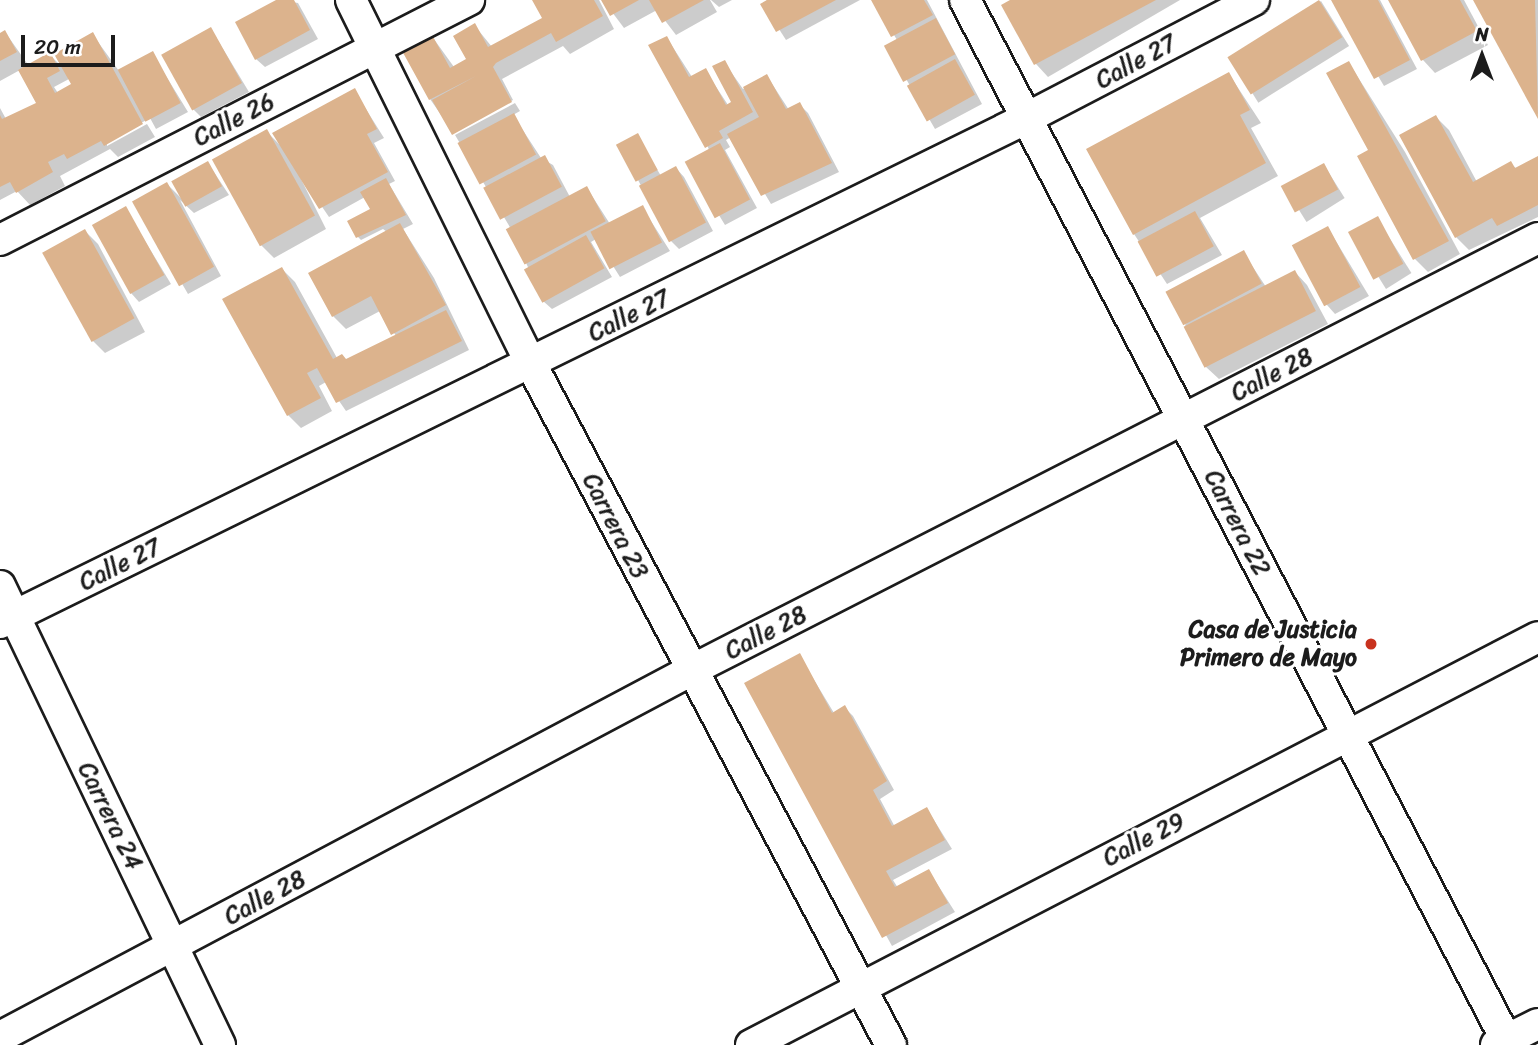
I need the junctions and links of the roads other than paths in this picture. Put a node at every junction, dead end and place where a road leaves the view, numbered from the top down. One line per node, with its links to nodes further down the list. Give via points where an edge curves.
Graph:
1 (351, 0): 5 (street, Carrera 23)
2 (469, 0): 5 (street, Calle 26)
3 (965, 0): 6 (street, Carrera 22)
4 (1254, 0): 6 (street, Calle 27)
5 (376, 47): 8 (street, Calle 26); 9 (street, Carrera 23)
6 (1027, 118): 9 (street, Calle 27); 10 (street, Carrera 22)
7 (1538, 238): 10 (street, Calle 28)
8 (0, 240)
9 (531, 365): 12 (street, Calle 27); 14 (street, Carrera 23)
10 (1184, 421): 14 (street, Calle 28); 15 (street, Carrera 22)
11 (0, 586): 12 (street, Carrera 24)
12 (7, 620): 16 (street, Carrera 24)
13 (1538, 637): 15 (street, Calle 29)
14 (690, 671): 16 (street, Calle 28); 17 (street, Carrera 23)
15 (1347, 735): 17 (street, Calle 29); 20 (street, Carrera 22)
16 (173, 947): 19 (street, Calle 28); 21 (street, Carrera 24)
17 (860, 987): 22 (street, Calle 29); 23 (street, Carrera 23)
18 (1538, 1024): 20 (street)
19 (0, 1037)
20 (1504, 1043)
21 (220, 1045)
22 (751, 1045)
23 (891, 1045)

